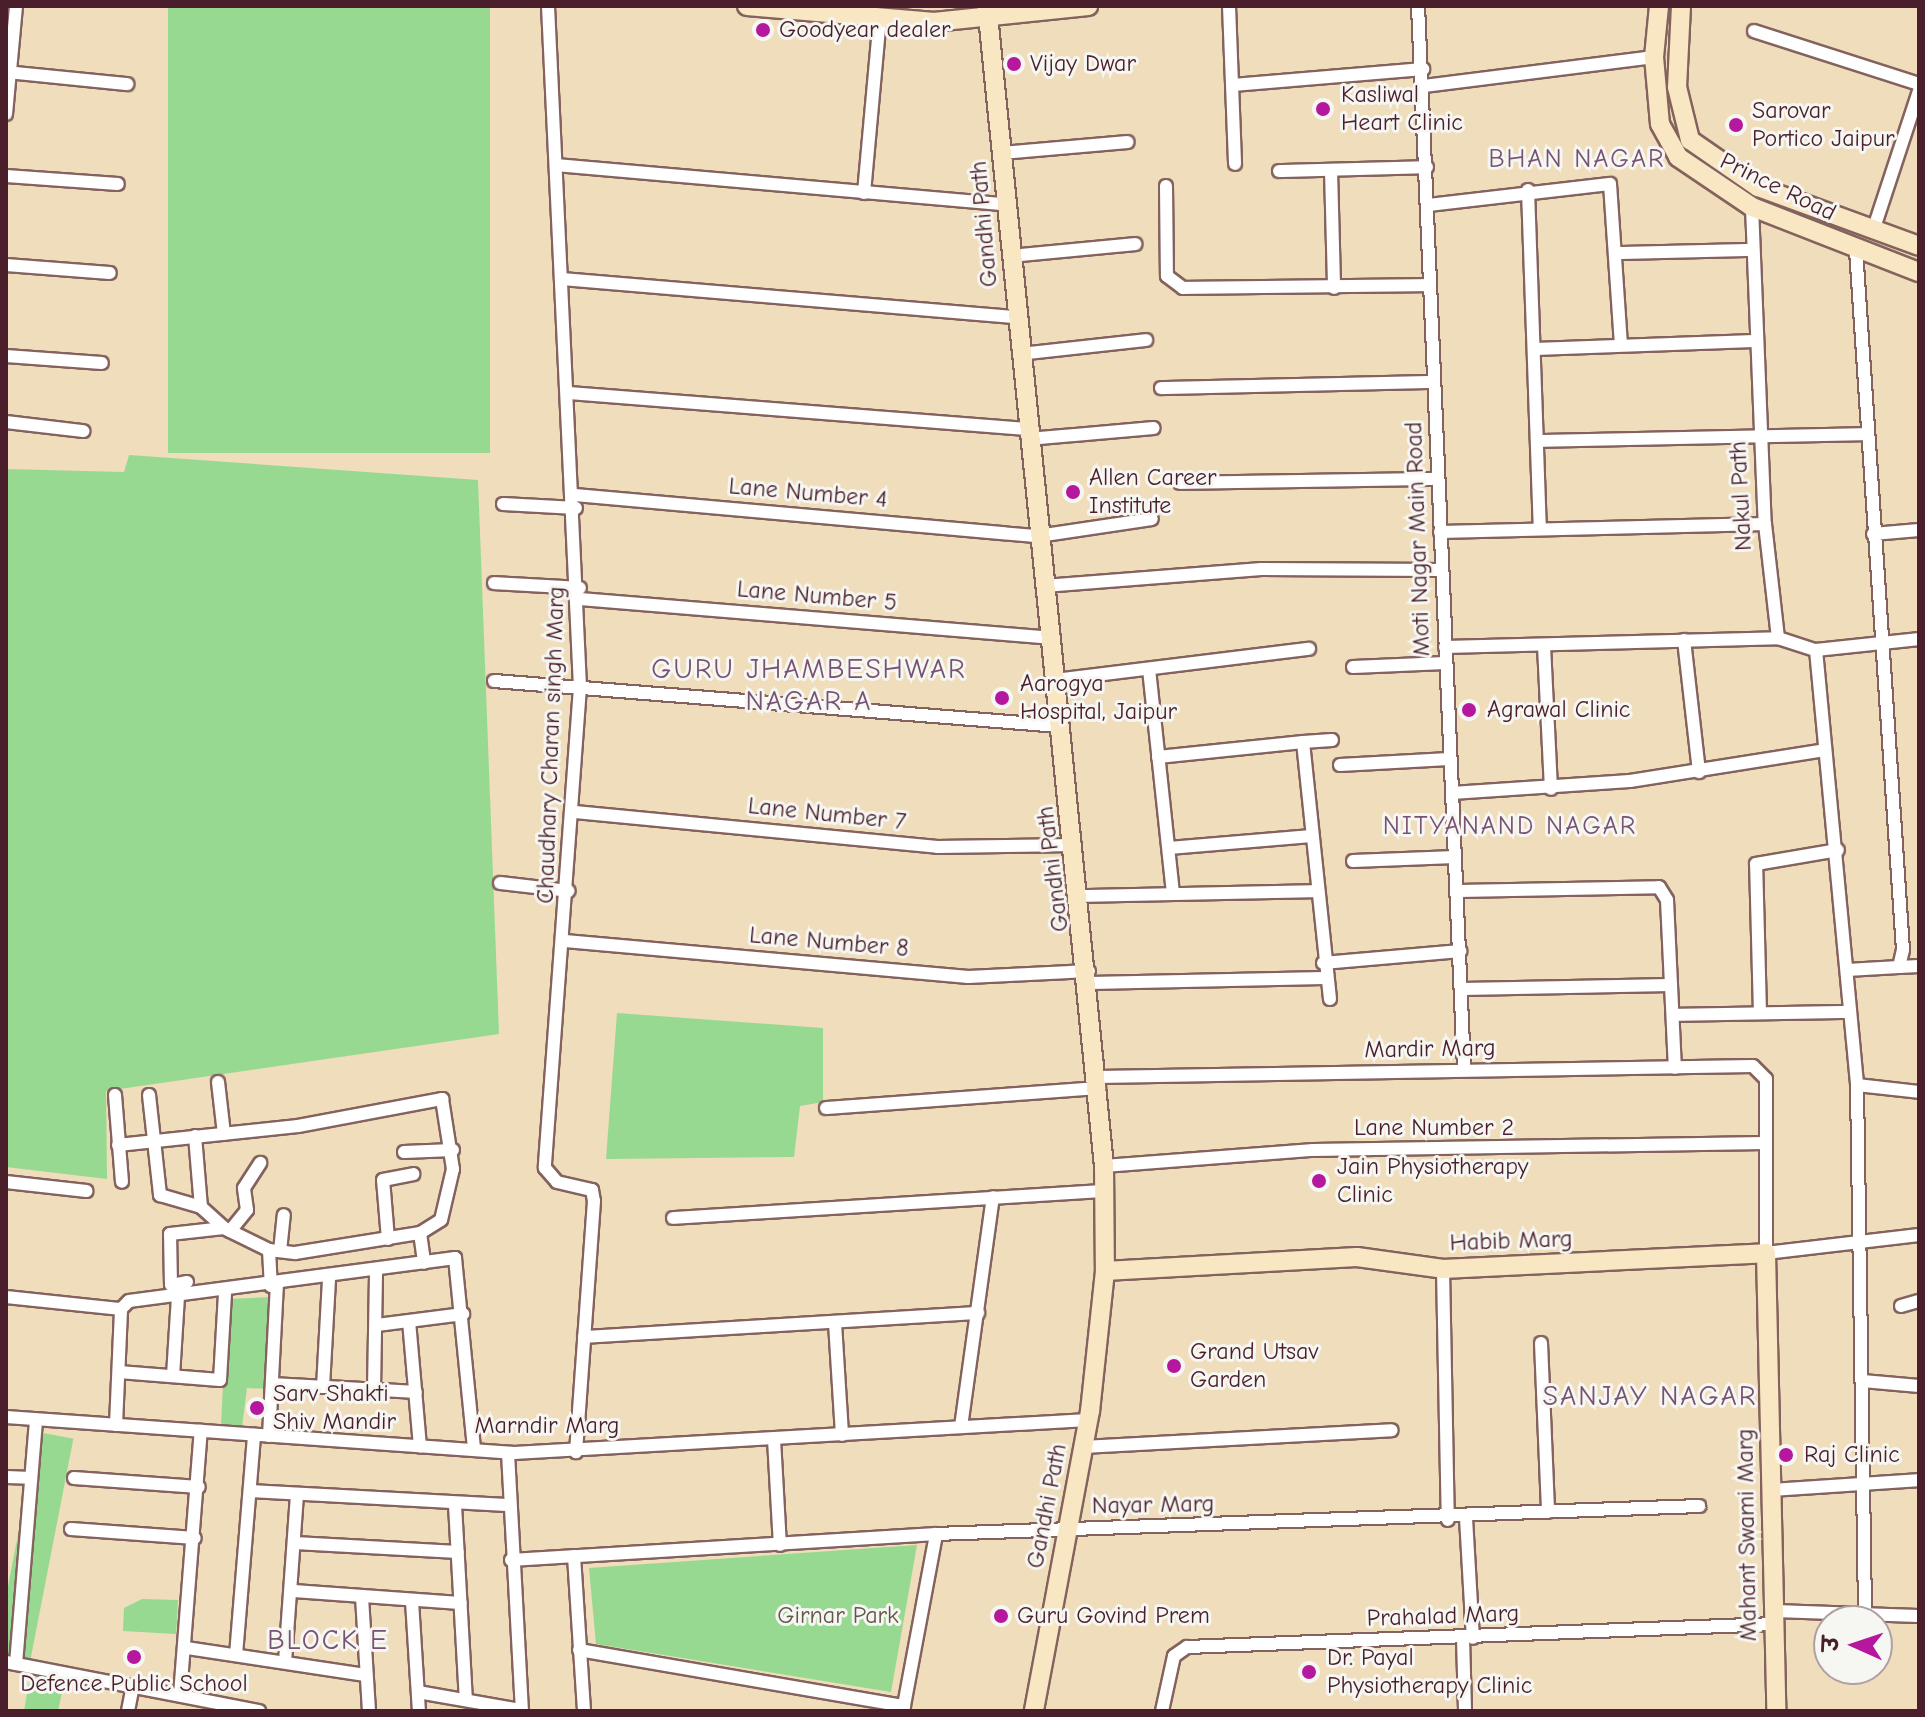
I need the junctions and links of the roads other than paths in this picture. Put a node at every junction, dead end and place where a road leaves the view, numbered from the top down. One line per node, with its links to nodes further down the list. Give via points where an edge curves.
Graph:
1 (16, 6): 14 (street)
2 (548, 6): 24 (street, Chaudhary Charan singh Marg)
3 (747, 6): 10 (street)
4 (1088, 6): 9 (street)
5 (1229, 6): 17 (street)
6 (1418, 6): 13 (street, Moti Nagar Main Road)
7 (1659, 6): 12 (street, Prince Road)
8 (1681, 6): 36 (street, Prince Road, via 1677,87 1690,140 1758,187)
9 (988, 12): 10 (street); 22 (street, Gandhi Path)
10 (880, 17): 32 (street)
11 (1754, 31): 16 (street)
12 (1654, 57): 18 (street); 35 (street, Prince Road, via 1660,124 1678,157)
13 (1423, 69): 17 (street); 18 (street, Moti Nagar Main Road)
14 (8, 72): 15 (street); 20 (street)
15 (127, 84)
16 (1919, 84)
17 (1233, 85): 23 (street)
18 (1424, 86): 25 (street, Moti Nagar Main Road)
19 (1919, 91): 36 (street)
20 (6, 114)
21 (1128, 142): 22 (street)
22 (1002, 153): 33 (street, Gandhi Path)
23 (1235, 164)
24 (556, 165): 32 (street); 46 (street, Chaudhary Charan singh Marg)
25 (1427, 167): 26 (street); 34 (street, Moti Nagar Main Road)
26 (1331, 170): 27 (street); 48 (street)
27 (1279, 171)
28 (6, 176): 29 (street)
29 (118, 184)
30 (1166, 186): 48 (street, via 1167,276 1175,285)
31 (1528, 190): 34 (street); 41 (street, via 1610,184); 53 (street)
32 (864, 193): 33 (street)
33 (1006, 204): 42 (street, Gandhi Path)
34 (1428, 205): 47 (street, Moti Nagar Main Road)
35 (1752, 207): 39 (street, Nakul Path); 40 (street, Prince Road)
36 (1873, 231): 38 (street, Prince Road)
37 (1135, 244): 42 (street)
38 (1919, 246)
39 (1751, 250): 41 (street); 51 (street, Nakul Path)
40 (1856, 250): 44 (street, Prince Road); 64 (street)
41 (1617, 253): 52 (street)
42 (1011, 256): 49 (street, Gandhi Path)
43 (6, 265): 45 (street)
44 (1919, 272)
45 (110, 273)
46 (562, 279): 49 (street); 59 (street, Chaudhary Charan singh Marg)
47 (1430, 285): 48 (street); 57 (street, Moti Nagar Main Road)
48 (1334, 288)
49 (1016, 317): 54 (street, Gandhi Path)
50 (1146, 340): 54 (street)
51 (1755, 341): 52 (street); 65 (street, Nakul Path)
52 (1621, 345): 53 (street)
53 (1534, 349): 66 (street)
54 (1020, 354): 63 (street, Gandhi Path)
55 (6, 356): 56 (street)
56 (102, 363)
57 (1433, 382): 58 (street); 67 (street, Moti Nagar Main Road)
58 (1161, 388)
59 (569, 393): 63 (street); 69 (street, Chaudhary Charan singh Marg)
60 (6, 422): 62 (street)
61 (1154, 428): 63 (street)
62 (83, 431)
63 (1028, 434): 77 (street, Gandhi Path)
64 (1866, 434): 65 (street); 76 (street)
65 (1760, 435): 66 (street); 72 (street, Nakul Path)
66 (1537, 441): 73 (street)
67 (1437, 479): 68 (street); 75 (street, Moti Nagar Main Road)
68 (1180, 483)
69 (575, 501): 70 (street, Lane Number 4); 77 (street, Lane Number 4); 81 (street, Chaudhary Charan singh Marg)
70 (503, 504)
71 (1152, 519): 77 (street, Lane Number 4)
72 (1765, 524): 73 (street); 83 (street, Nakul Path)
73 (1540, 529): 75 (street)
74 (1919, 530): 76 (street)
75 (1440, 532): 78 (street, Moti Nagar Main Road)
76 (1873, 534): 86 (street)
77 (1038, 536): 80 (street, Gandhi Path)
78 (1441, 570): 80 (street, via 1261,569); 88 (street, Moti Nagar Main Road)
79 (494, 583): 81 (street, Lane Number 5)
80 (1044, 586): 82 (street, Gandhi Path)
81 (580, 594): 82 (street, Lane Number 5); 96 (street, Chaudhary Charan singh Marg)
82 (1050, 638): 94 (street, Gandhi Path)
83 (1778, 638): 85 (street); 90 (street)
84 (1919, 639): 86 (street)
85 (1684, 640): 87 (street); 104 (street)
86 (1881, 643): 90 (street); 124 (street)
87 (1544, 646): 88 (street); 105 (street)
88 (1445, 647): 91 (street, Moti Nagar Main Road)
89 (1309, 649): 93 (street)
90 (1816, 650): 100 (street)
91 (1445, 663): 92 (street); 102 (street, Moti Nagar Main Road)
92 (1353, 667)
93 (1149, 669): 94 (street); 101 (street)
94 (1055, 680): 97 (street, Gandhi Path)
95 (494, 681): 96 (street)
96 (580, 687): 97 (street); 107 (street, Chaudhary Charan singh Marg)
97 (1060, 726): 109 (street, Gandhi Path)
98 (1332, 740): 99 (street)
99 (1303, 742): 101 (street); 108 (street)
100 (1825, 750): 104 (street); 111 (street)
101 (1158, 757): 110 (street)
102 (1449, 759): 103 (street); 106 (street, Moti Nagar Main Road)
103 (1340, 765)
104 (1699, 772): 105 (street)
105 (1551, 789): 106 (street)
106 (1452, 793): 112 (street, Moti Nagar Main Road)
107 (575, 812): 109 (street, Lane Number 7, via 937,847); 115 (street, Chaudhary Charan singh Marg)
108 (1311, 836): 110 (street); 116 (street)
109 (1075, 845): 119 (street, Gandhi Path)
110 (1169, 848): 118 (street)
111 (1838, 850): 125 (street); 132 (street, via 1756,864)
112 (1455, 857): 113 (street); 117 (street, Moti Nagar Main Road)
113 (1353, 861)
114 (500, 883): 115 (street)
115 (569, 891): 120 (street, Chaudhary Charan singh Marg)
116 (1317, 891): 118 (street); 122 (street)
117 (1458, 891): 121 (street, Moti Nagar Main Road); 128 (street, via 1659,887 1667,900)
118 (1173, 892): 119 (street)
119 (1082, 896): 126 (street, Gandhi Path)
120 (565, 941): 126 (street, Lane Number 8, via 968,977); 187 (street, Chaudhary Charan singh Marg, via 545,1168 557,1182 592,1190)
121 (1460, 951): 122 (street); 129 (street, Moti Nagar Main Road)
122 (1323, 963): 127 (street)
123 (1919, 966): 124 (street)
124 (1899, 967): 125 (street)
125 (1847, 970): 131 (street)
126 (1090, 977): 127 (street, Lane Number 8); 138 (street, Gandhi Path)
127 (1324, 978): 130 (street)
128 (1671, 985): 129 (street); 133 (street)
129 (1462, 989): 135 (street, Moti Nagar Main Road)
130 (1330, 999)
131 (1850, 1012): 132 (street); 139 (street)
132 (1760, 1013): 133 (street)
133 (1673, 1015): 134 (street)
134 (1675, 1068): 135 (street, Mardir Marg); 136 (street, Mardir Marg)
135 (1464, 1070): 138 (street, Mardir Marg)
136 (1762, 1070): 147 (street, Mahant Swami Marg)
137 (218, 1082): 144 (street)
138 (1098, 1083): 143 (street, Mardir Marg); 152 (street, Gandhi Path)
139 (1857, 1085): 140 (street); 166 (street)
140 (1919, 1092)
141 (115, 1095): 148 (street)
142 (149, 1095): 146 (street)
143 (826, 1108)
144 (224, 1134): 145 (street); 149 (street, via 433,1097 448,1104)
145 (195, 1136): 146 (street); 159 (street)
146 (156, 1141): 148 (street); 159 (street, via 160,1195)
147 (1765, 1143): 152 (street, Lane Number 2, via 1313,1150); 168 (street, Mahant Swami Marg)
148 (118, 1145): 155 (street)
149 (453, 1150): 150 (street); 163 (street, via 441,1220)
150 (404, 1152)
151 (260, 1163): 162 (street, via 244,1188 247,1210)
152 (1104, 1166): 157 (street, Gandhi Path)
153 (413, 1174): 165 (street, via 383,1180)
154 (6, 1182): 156 (street)
155 (122, 1182)
156 (86, 1191)
157 (1104, 1191): 158 (street); 172 (street, Gandhi Path)
158 (993, 1197): 161 (street); 182 (street)
159 (201, 1207): 162 (street)
160 (284, 1215): 167 (street)
161 (673, 1218)
162 (227, 1229): 167 (street); 174 (street, via 170,1234 171,1285)
163 (420, 1233): 165 (street); 169 (street)
164 (1919, 1235): 166 (street, Habib Marg)
165 (388, 1239): 167 (street, via 323,1252)
166 (1861, 1242): 168 (street, Habib Marg); 191 (street)
167 (275, 1251): 175 (street)
168 (1766, 1253): 170 (street, Habib Marg); 219 (street, Mahant Swami Marg)
169 (424, 1263): 171 (street); 183 (street, via 455,1258)
170 (1443, 1269): 172 (street, Habib Marg, via 1357,1257); 227 (street)
171 (376, 1271): 173 (street); 186 (street)
172 (1105, 1271): 199 (street, Gandhi Path)
173 (329, 1278): 175 (street); 194 (street)
174 (187, 1282)
175 (274, 1286): 176 (street); 192 (street)
176 (225, 1292): 178 (street); 190 (street, via 220,1380)
177 (6, 1297): 181 (street)
178 (178, 1297): 181 (street, via 129,1301); 190 (street)
179 (1919, 1301): 180 (street)
180 (1901, 1306)
181 (121, 1309): 189 (street)
182 (978, 1313): 185 (street); 201 (street)
183 (463, 1314): 184 (street); 210 (street)
184 (409, 1321): 186 (street); 196 (street)
185 (835, 1323): 187 (street); 205 (street)
186 (377, 1325): 195 (street)
187 (584, 1337): 211 (street, Chaudhary Charan singh Marg)
188 (1541, 1343): 225 (street)
189 (119, 1372): 190 (street); 200 (street)
190 (173, 1376)
191 (1863, 1381): 193 (street); 217 (street)
192 (273, 1384): 194 (street); 206 (street)
193 (1919, 1386)
194 (323, 1387): 195 (street)
195 (374, 1389): 196 (street)
196 (416, 1392): 208 (street)
197 (6, 1417): 198 (street, Marndir Marg)
198 (36, 1420): 200 (street, Marndir Marg); 214 (street)
199 (1088, 1420): 201 (street, Marndir Marg); 209 (street, Gandhi Path)
200 (116, 1425): 203 (street, Marndir Marg)
201 (961, 1427): 205 (street, Marndir Marg)
202 (1392, 1430): 209 (street)
203 (201, 1431): 204 (street, Marndir Marg); 218 (street)
204 (254, 1435): 206 (street, Marndir Marg); 220 (street)
205 (842, 1435): 207 (street, Marndir Marg)
206 (269, 1436): 208 (street, Marndir Marg)
207 (774, 1439): 211 (street, Marndir Marg); 233 (street)
208 (420, 1447): 210 (street, Marndir Marg)
209 (1083, 1447): 229 (street, Gandhi Path)
210 (474, 1449): 212 (street, Marndir Marg)
211 (576, 1452): 212 (street, Marndir Marg)
212 (508, 1453): 223 (street)
213 (6, 1477): 214 (street)
214 (31, 1478): 243 (street)
215 (74, 1478): 218 (street)
216 (1919, 1480): 217 (street)
217 (1863, 1481): 219 (street); 241 (street)
218 (199, 1487): 231 (street)
219 (1770, 1490): 247 (street, Mahant Swami Marg)
220 (250, 1491): 221 (street); 251 (street)
221 (297, 1494): 222 (street); 232 (street)
222 (455, 1505): 223 (street); 234 (street)
223 (507, 1505): 236 (street)
224 (1699, 1506): 225 (street, Nayar Marg)
225 (1548, 1512): 226 (street, Nayar Marg)
226 (1466, 1518): 227 (street, Nayar Marg); 248 (street)
227 (1448, 1520): 229 (street, Nayar Marg)
228 (71, 1529): 231 (street)
229 (1067, 1529): 230 (street, Nayar Marg); 266 (street, Gandhi Path)
230 (936, 1534): 233 (street, Nayar Marg); 259 (street)
231 (195, 1538): 249 (street)
232 (295, 1543): 234 (street); 237 (street)
233 (780, 1545): 235 (street, Nayar Marg)
234 (458, 1552): 240 (street)
235 (574, 1556): 236 (street, Nayar Marg); 250 (street)
236 (511, 1560): 260 (street)
237 (293, 1591): 238 (street); 252 (street)
238 (362, 1597): 239 (street); 254 (street)
239 (412, 1601): 240 (street); 256 (street)
240 (461, 1603): 258 (street)
241 (1865, 1605)
242 (6, 1609): 243 (street)
243 (22, 1611): 253 (street)
244 (1813, 1615): 247 (street, Prahalad Marg)
245 (1893, 1615): 246 (street, Prahalad Marg)
246 (1919, 1616)
247 (1774, 1617): 248 (street, Prahalad Marg); 269 (street, Mahant Swami Marg)
248 (1468, 1638): 267 (street, Prahalad Marg, via 1187,1647 1174,1656); 268 (street)
249 (187, 1648): 251 (street); 257 (street)
250 (579, 1650): 259 (street); 265 (street)
251 (236, 1655): 252 (street)
252 (285, 1662): 254 (street)
253 (11, 1663): 255 (street)
254 (366, 1675): 263 (street)
255 (131, 1681): 257 (street); 261 (street)
256 (418, 1692): 258 (street); 264 (street)
257 (180, 1695): 262 (street)
258 (466, 1700): 260 (street)
259 (903, 1708)
260 (522, 1710)
261 (128, 1711)
262 (259, 1711)
263 (369, 1711)
264 (419, 1711)
265 (584, 1711)
266 (1034, 1711)
267 (1162, 1711)
268 (1465, 1711)
269 (1776, 1711)

